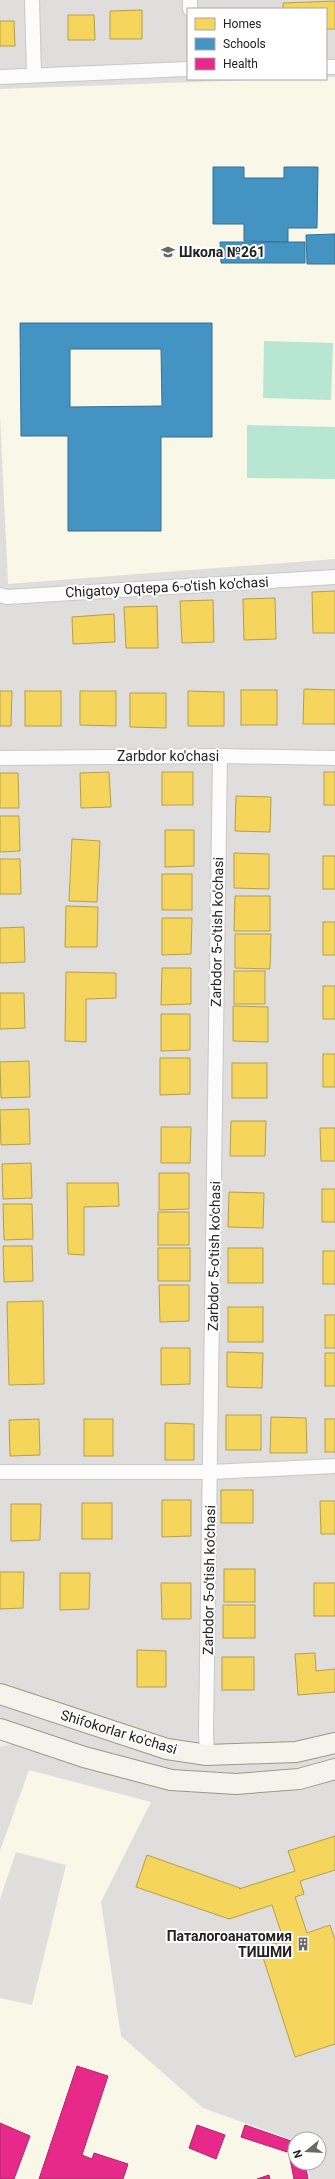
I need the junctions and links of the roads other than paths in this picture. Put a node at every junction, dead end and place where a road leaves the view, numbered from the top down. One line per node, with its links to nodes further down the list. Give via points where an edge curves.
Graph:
1 (32, 0): 3 (street)
2 (187, 69): 3 (street)
3 (34, 75): 4 (street)
4 (0, 77)
5 (335, 578): 6 (street, Chigatoy Oqtepa 6-o'tish ko'chasi, via 7,597)
6 (0, 595)
7 (220, 756): 8 (street, Zarbdor ko'chasi); 9 (street, Zarbdor ko'chasi); 12 (street, Zarbdor 5-o'tish ko'chasi)
8 (0, 758)
9 (335, 758)
10 (335, 1466): 12 (street)
11 (0, 1472): 12 (street)
12 (211, 1472): 16 (street, Zarbdor 5-o'tish ko'chasi)
13 (0, 1694): 16 (main road, Shifokorlar ko'chasi, via 167,1749)
14 (0, 1729): 17 (main road, via 84,1757 171,1780 236,1784 299,1779)
15 (335, 1743): 16 (main road, Shifokorlar ko'chasi, via 296,1752)
16 (207, 1755)
17 (335, 1769)

